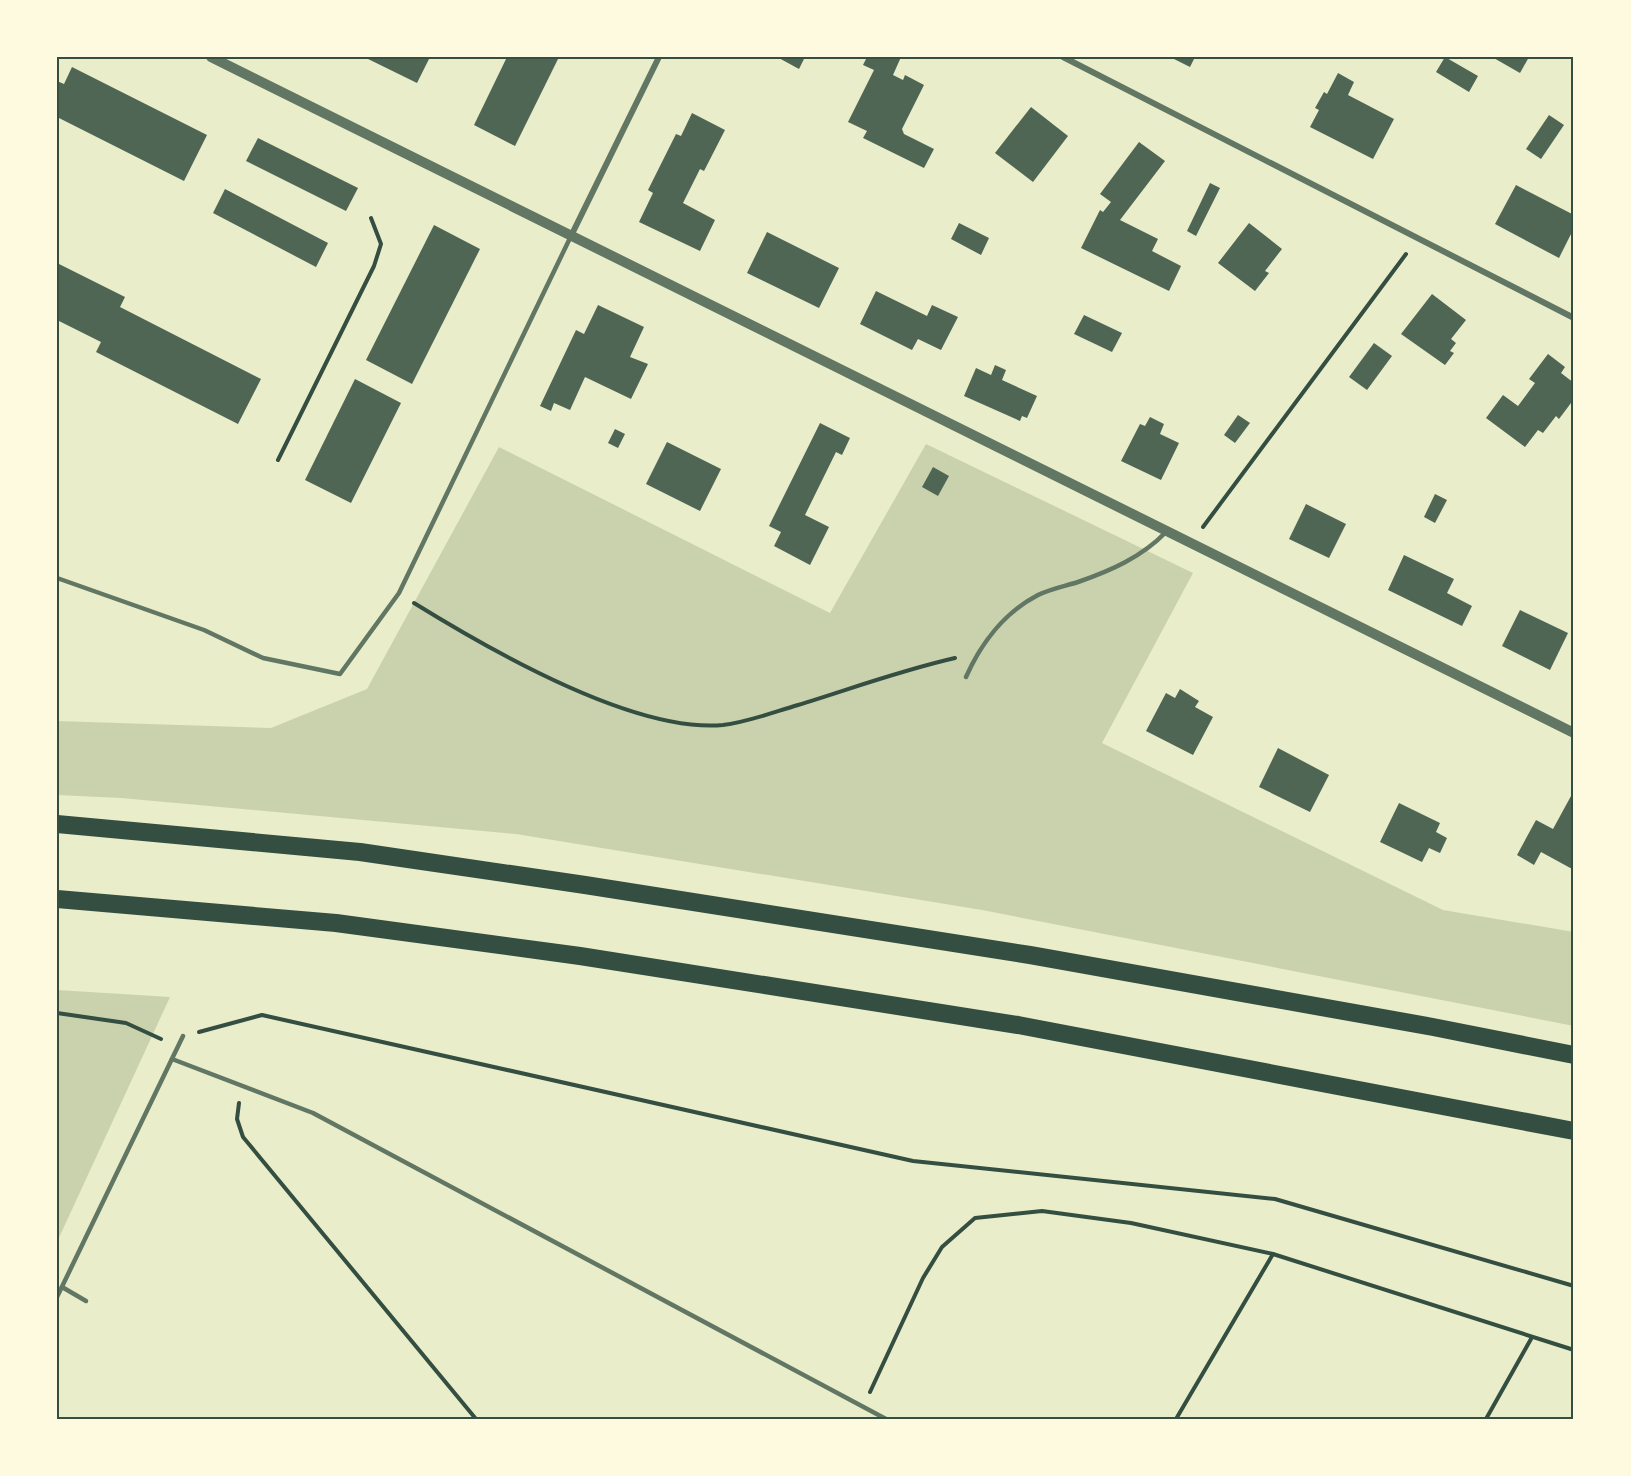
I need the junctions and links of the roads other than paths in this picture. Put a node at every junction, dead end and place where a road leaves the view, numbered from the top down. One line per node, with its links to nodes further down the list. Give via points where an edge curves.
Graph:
1 (211, 57): 4 (street)
2 (659, 57): 4 (street)
3 (1063, 57): 5 (street)
4 (571, 236): 6 (street); 7 (lane, via 399,593 340,674 263,658 204,630)
5 (1574, 318)
6 (1168, 530): 8 (lane, via 1152,547 1130,560 1039,594 1007,616 976,653); 9 (street)
7 (57, 578)
8 (966, 677)
9 (1574, 733)
10 (57, 824): 13 (highway, via 360,852 585,885 1041,957)
11 (57, 899): 15 (highway, via 336,923 580,956 1018,1025)
12 (183, 1036): 14 (lane)
13 (1574, 1055)
14 (172, 1059): 16 (lane); 19 (lane, via 313,1113)
15 (1574, 1131)
16 (62, 1287): 17 (lane); 18 (lane)
17 (57, 1297)
18 (86, 1301)
19 (886, 1419)

